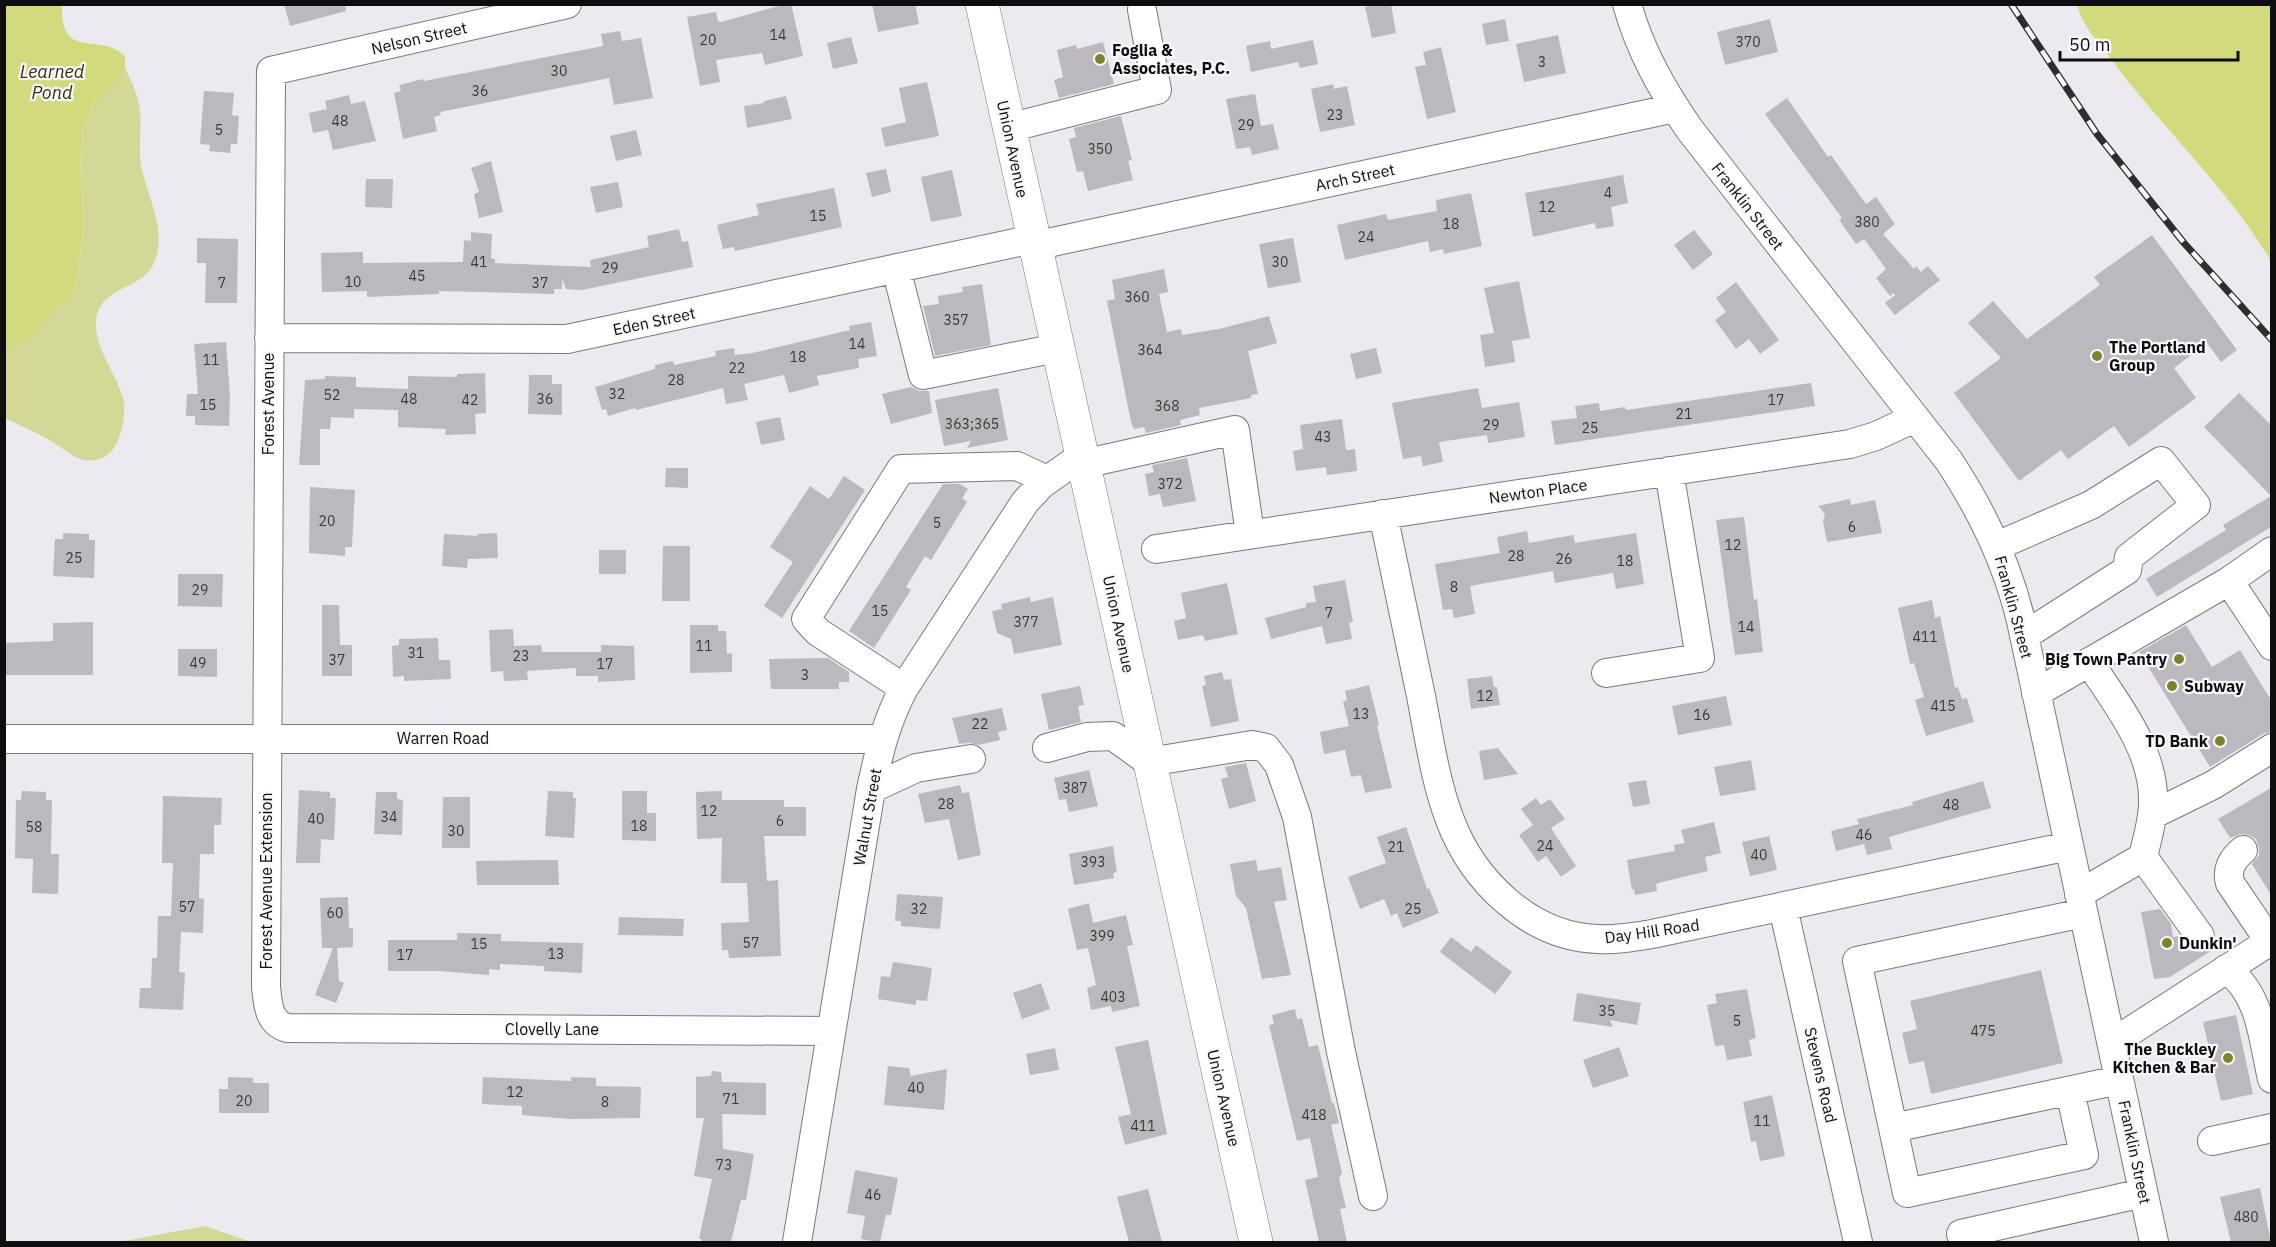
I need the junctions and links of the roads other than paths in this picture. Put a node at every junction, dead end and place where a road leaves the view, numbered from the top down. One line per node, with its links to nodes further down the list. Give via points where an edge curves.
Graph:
1 (567, 4): 5 (street, Nelson Street)
2 (982, 4): 7 (main road, Union Avenue)
3 (1628, 4): 6 (street, Franklin Street, via 1641,46)
4 (1143, 10): 7 (street, via 1157,90)
5 (271, 71): 10 (street, Forest Avenue)
6 (1675, 108): 8 (street, Arch Street); 12 (street, Franklin Street)
7 (1008, 128): 8 (main road, Union Avenue)
8 (1033, 243): 9 (street, Eden Street); 11 (main road, Union Avenue)
9 (896, 268): 10 (street, Eden Street, via 567,339); 11 (street, via 923,375)
10 (269, 338): 28 (street, Forest Avenue)
11 (1057, 348): 13 (main road, Union Avenue)
12 (1915, 418): 14 (street, Newton Place, via 1850,444); 18 (street, Franklin Street, via 1964,483)
13 (1083, 460): 15 (street, Walnut Street); 17 (street, via 1235,430); 34 (main road, Union Avenue)
14 (1669, 471): 16 (street, Newton Place); 25 (street, via 1700,658)
15 (1047, 480): 26 (street, Walnut Street, via 1025,502); 26 (street, via 1017,466 901,469 806,619 818,632)
16 (1383, 514): 17 (street, Newton Place); 41 (street, Day Hill Road, via 1443,799 1461,844 1501,896 1547,927 1597,939 1652,934)
17 (1250, 534): 19 (street, Newton Place)
18 (1997, 546): 22 (street, Franklin Street); 22 (street, via 2091,505 2161,461 2196,505 2129,556 2127,570)
19 (1156, 549)
20 (2271, 551): 21 (street)
21 (2229, 581): 23 (street); 24 (street)
22 (2024, 636): 27 (street, Franklin Street)
23 (2271, 646)
24 (2089, 662): 27 (street); 36 (street, via 2142,751 2152,785)
25 (1606, 673)
26 (903, 688): 30 (street, Walnut Street)
27 (2036, 693): 37 (street, Franklin Street)
28 (267, 738): 29 (street, Warren Road); 30 (street, Warren Road); 45 (street, Forest Avenue Extension, via 266,987)
29 (4, 739)
30 (882, 739): 35 (street, Walnut Street)
31 (1047, 748): 34 (street, via 1087,737 1113,736)
32 (2271, 748): 36 (street, via 2207,788)
33 (970, 759): 35 (street, via 916,768)
34 (1149, 762): 55 (street, via 1252,745 1266,748 1279,765 1297,817 1341,1052); 58 (main road, Union Avenue)
35 (872, 789): 46 (street, Walnut Street)
36 (2152, 815): 39 (street)
37 (2069, 846): 40 (street, Franklin Street); 41 (street, Day Hill Road)
38 (2243, 850): 43 (street, via 2233,861 2228,878)
39 (2143, 857): 40 (street); 42 (street)
40 (2081, 903): 47 (street, Franklin Street); 51 (street, via 1857,961)
41 (1783, 907): 59 (street, Stevens Road)
42 (2200, 936)
43 (2271, 942): 44 (street)
44 (2226, 969): 47 (street); 48 (street, via 2246,989 2257,1014)
45 (275, 1022): 46 (street, Clovelly Lane, via 287,1028)
46 (831, 1031): 57 (street, Walnut Street)
47 (2112, 1043): 49 (street, Franklin Street)
48 (2271, 1079)
49 (2119, 1080): 50 (street); 54 (street, Franklin Street)
50 (2070, 1091): 51 (street); 51 (street, via 2084,1155 1907,1193)
51 (1893, 1128)
52 (2271, 1128): 53 (street)
53 (2212, 1141)
54 (2144, 1193): 56 (street); 60 (street, Franklin Street)
55 (1373, 1196)
56 (1961, 1234)
57 (797, 1242)
58 (1256, 1242)
59 (1858, 1242)
60 (2154, 1242)

